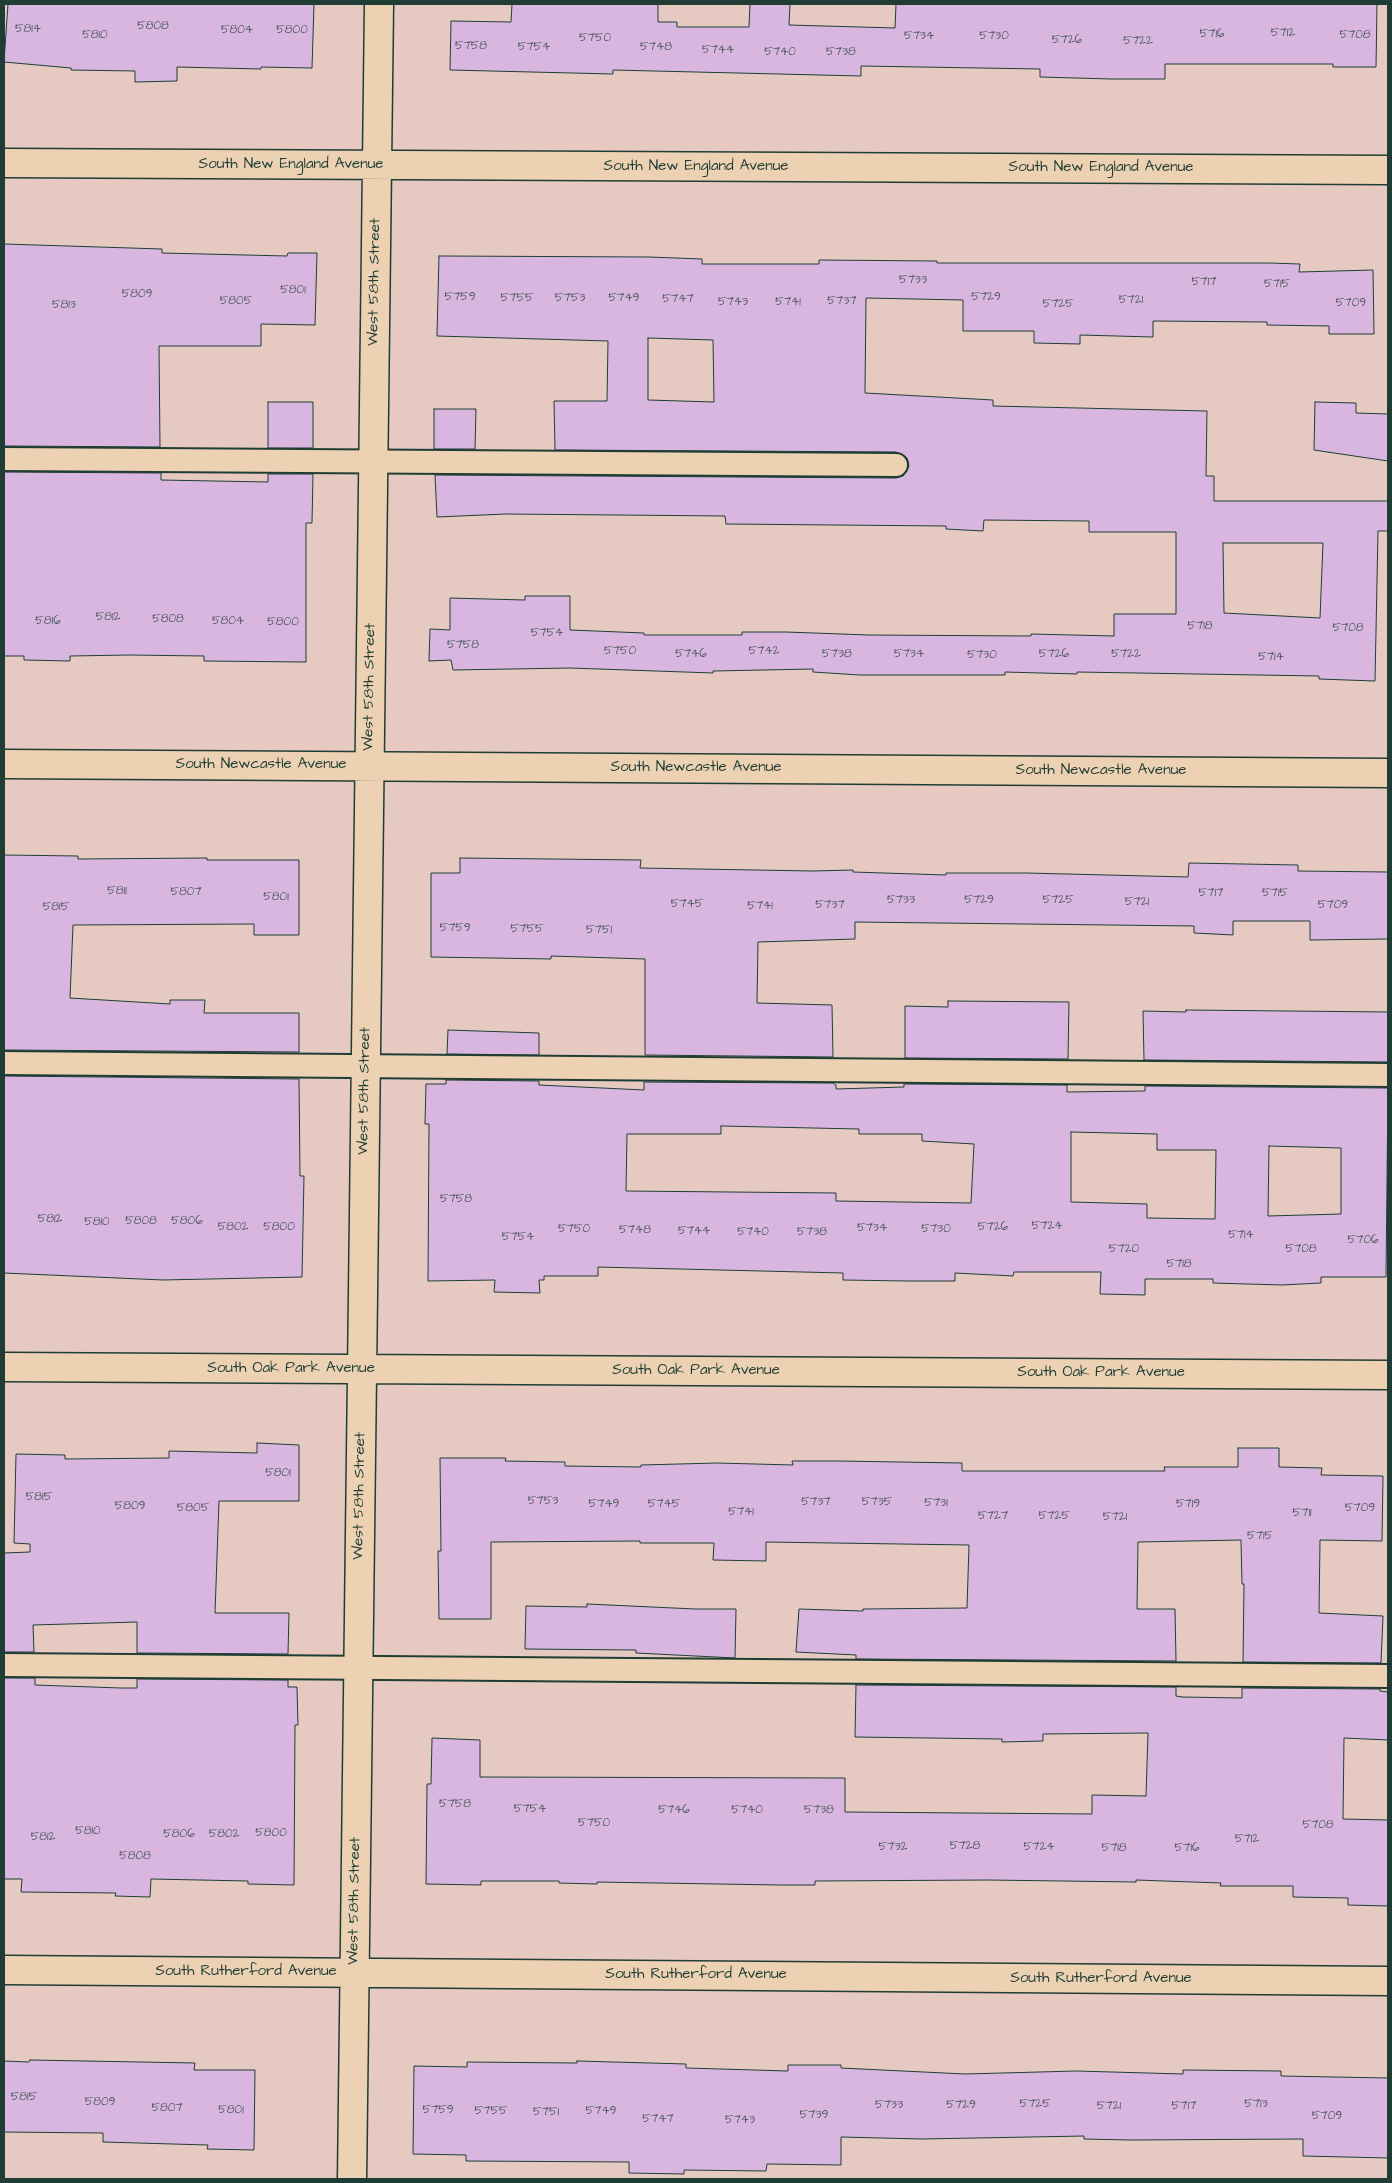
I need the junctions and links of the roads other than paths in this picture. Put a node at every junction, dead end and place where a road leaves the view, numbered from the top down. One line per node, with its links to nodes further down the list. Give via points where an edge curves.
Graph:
1 (379, 4): 3 (street, West 58th Street)
2 (4, 163): 3 (street, South New England Avenue)
3 (377, 166): 4 (street, South New England Avenue); 6 (street, West 58th Street)
4 (1388, 170)
5 (4, 459): 6 (lane)
6 (373, 462): 7 (lane); 9 (street, West 58th Street)
7 (896, 465)
8 (4, 764): 9 (street, South Newcastle Avenue)
9 (369, 766): 10 (street, South Newcastle Avenue); 12 (street, West 58th Street)
10 (1388, 773)
11 (4, 1063): 12 (lane)
12 (366, 1066): 13 (lane); 15 (street, West 58th Street)
13 (1388, 1075)
14 (4, 1367): 15 (street, South Oak Park Avenue)
15 (362, 1369): 16 (street, South Oak Park Avenue); 18 (street, West 58th Street)
16 (1388, 1375)
17 (4, 1665): 18 (lane)
18 (358, 1668): 19 (lane); 21 (street, West 58th Street)
19 (1388, 1676)
20 (4, 1970): 21 (street, South Rutherford Avenue)
21 (354, 1973): 22 (street, South Rutherford Avenue); 23 (street, West 58th Street)
22 (1388, 1981)
23 (352, 2179)

